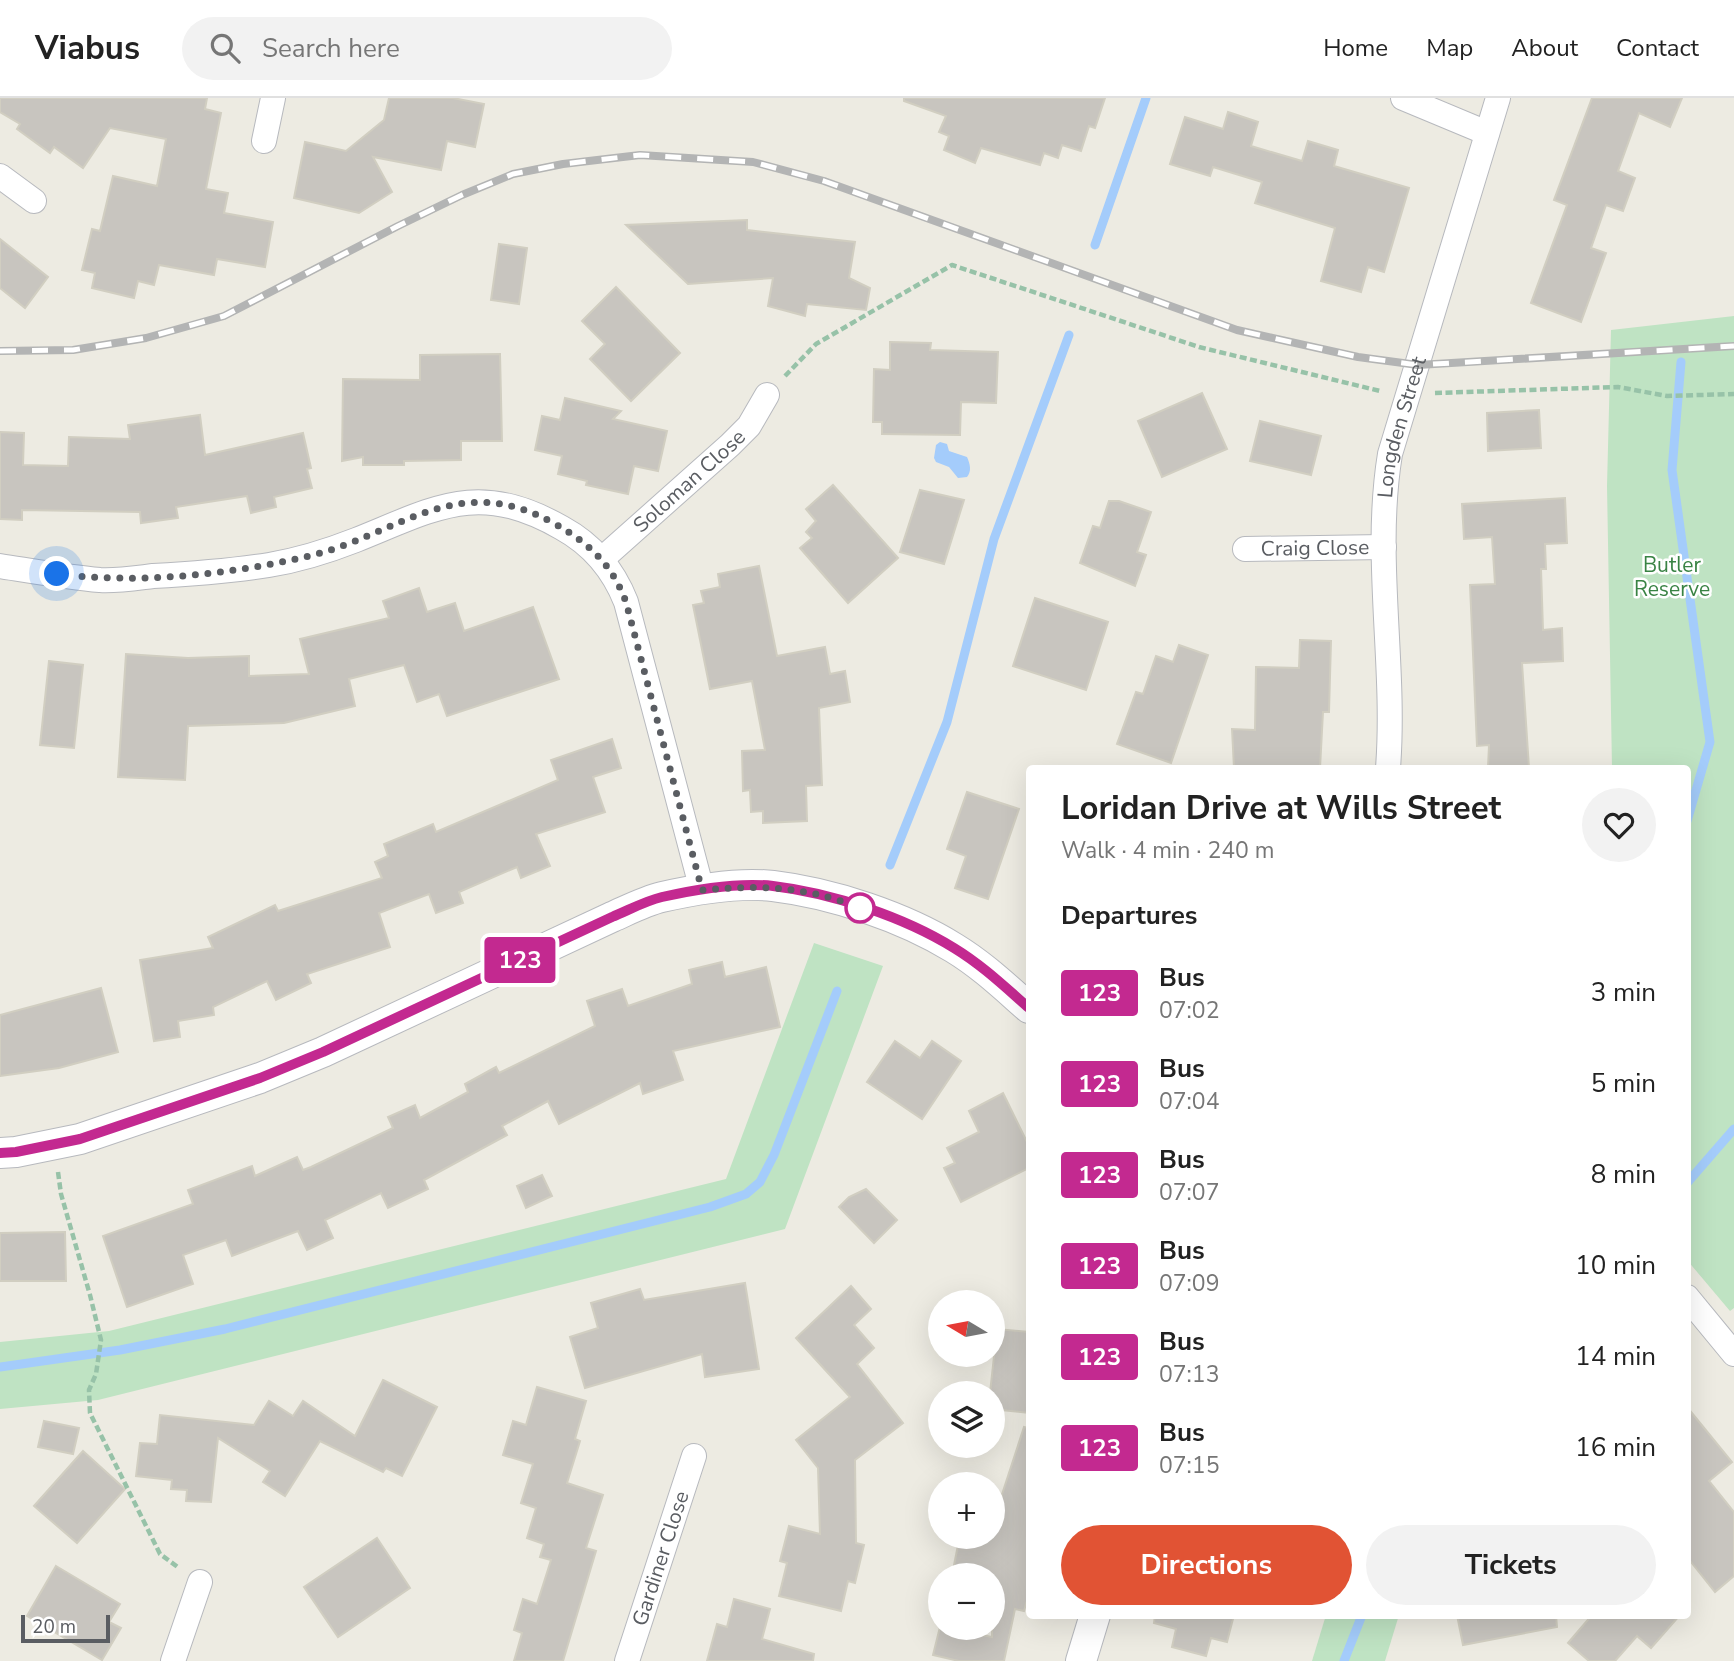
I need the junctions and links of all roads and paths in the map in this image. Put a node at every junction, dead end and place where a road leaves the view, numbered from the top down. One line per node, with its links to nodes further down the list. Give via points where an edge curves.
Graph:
1 (273, 98): 5 (street)
2 (1403, 98): 4 (street)
3 (1498, 98): 4 (street, Longden Street)
4 (1487, 133): 8 (street, Longden Street)
5 (264, 141)
6 (0, 176): 7 (street)
7 (34, 201)
8 (1409, 393): 9 (path, via 1618,387 1667,396); 10 (path, via 1374,391 1199,347 952,265 816,344); 11 (street, Longden Street, via 1385,481)
9 (1734, 394)
10 (766, 395): 13 (street, Soloman Close, via 749,426)
11 (1384, 547): 12 (street, Craig Close); 15 (street, Longden Street)
12 (1245, 549)
13 (602, 559): 14 (street, via 574,535 542,517 500,503 463,502 432,509 310,556 222,571 102,580); 16 (street, via 626,602)
14 (0, 566)
15 (1388, 765)
16 (702, 890): 17 (street, via 772,886 815,894 905,923 953,947); 18 (street, via 659,898 612,917 260,1078)
17 (1026, 1005)
18 (54, 1144): 19 (street); 23 (path, via 61,1195 101,1340 89,1390 90,1413 160,1554)
19 (0, 1153)
20 (1691, 1302): 21 (street)
21 (1734, 1354)
22 (694, 1456): 26 (street, Gardiner Close)
23 (200, 1582): 25 (street)
24 (1095, 1619): 27 (street)
25 (173, 1661)
26 (627, 1661)
27 (1081, 1661)

